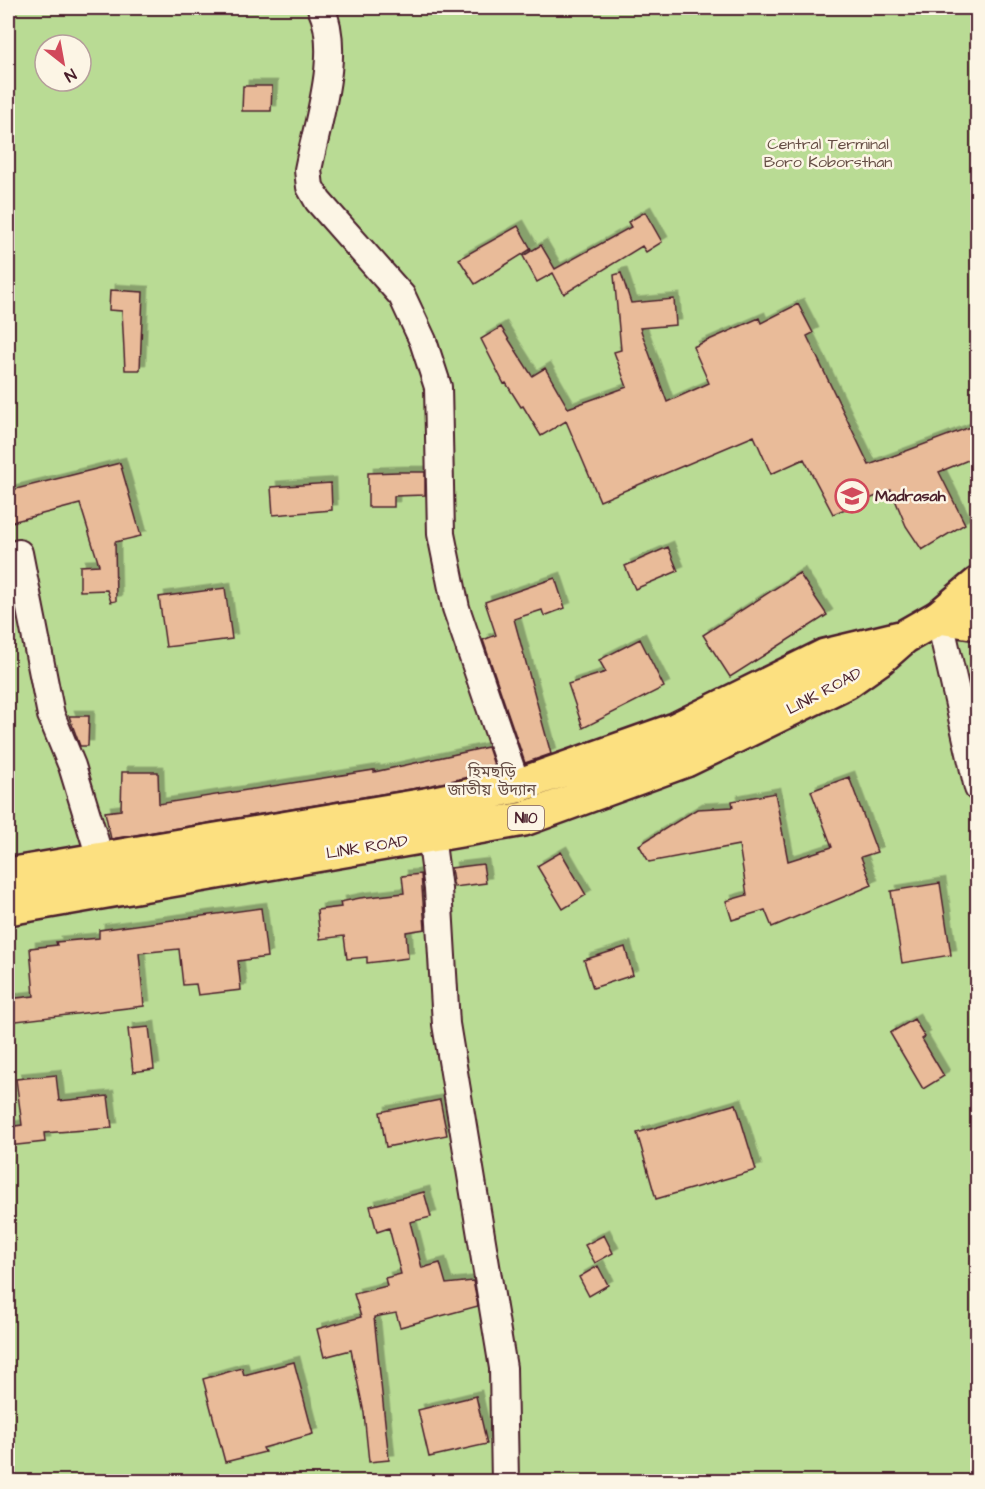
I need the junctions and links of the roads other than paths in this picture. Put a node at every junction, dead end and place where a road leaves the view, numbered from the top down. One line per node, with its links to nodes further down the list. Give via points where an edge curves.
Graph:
1 (321, 8): 8 (street, via 330,58 308,170 310,187 402,296 423,341 438,387 441,534 456,608)
2 (19, 553): 11 (street, via 51,715)
3 (978, 584): 5 (main road, N110)
4 (978, 602): 5 (main road)
5 (939, 617): 6 (main road); 7 (main road, N110); 9 (street)
6 (978, 622)
7 (904, 637): 8 (main road, LINK ROAD / N110, via 825,656 675,730); 10 (main road, LINK ROAD / N110, via 846,682 686,760 524,819)
8 (518, 786): 11 (main road, LINK ROAD / N110, via 426,805)
9 (978, 788)
10 (430, 836): 13 (main road, LINK ROAD / N110); 15 (street, via 438,889 446,1024 503,1368)
11 (101, 858): 12 (main road, LINK ROAD / N110); 13 (street)
12 (8, 875)
13 (110, 890): 14 (main road, LINK ROAD / N110)
14 (8, 908)
15 (505, 1482)

